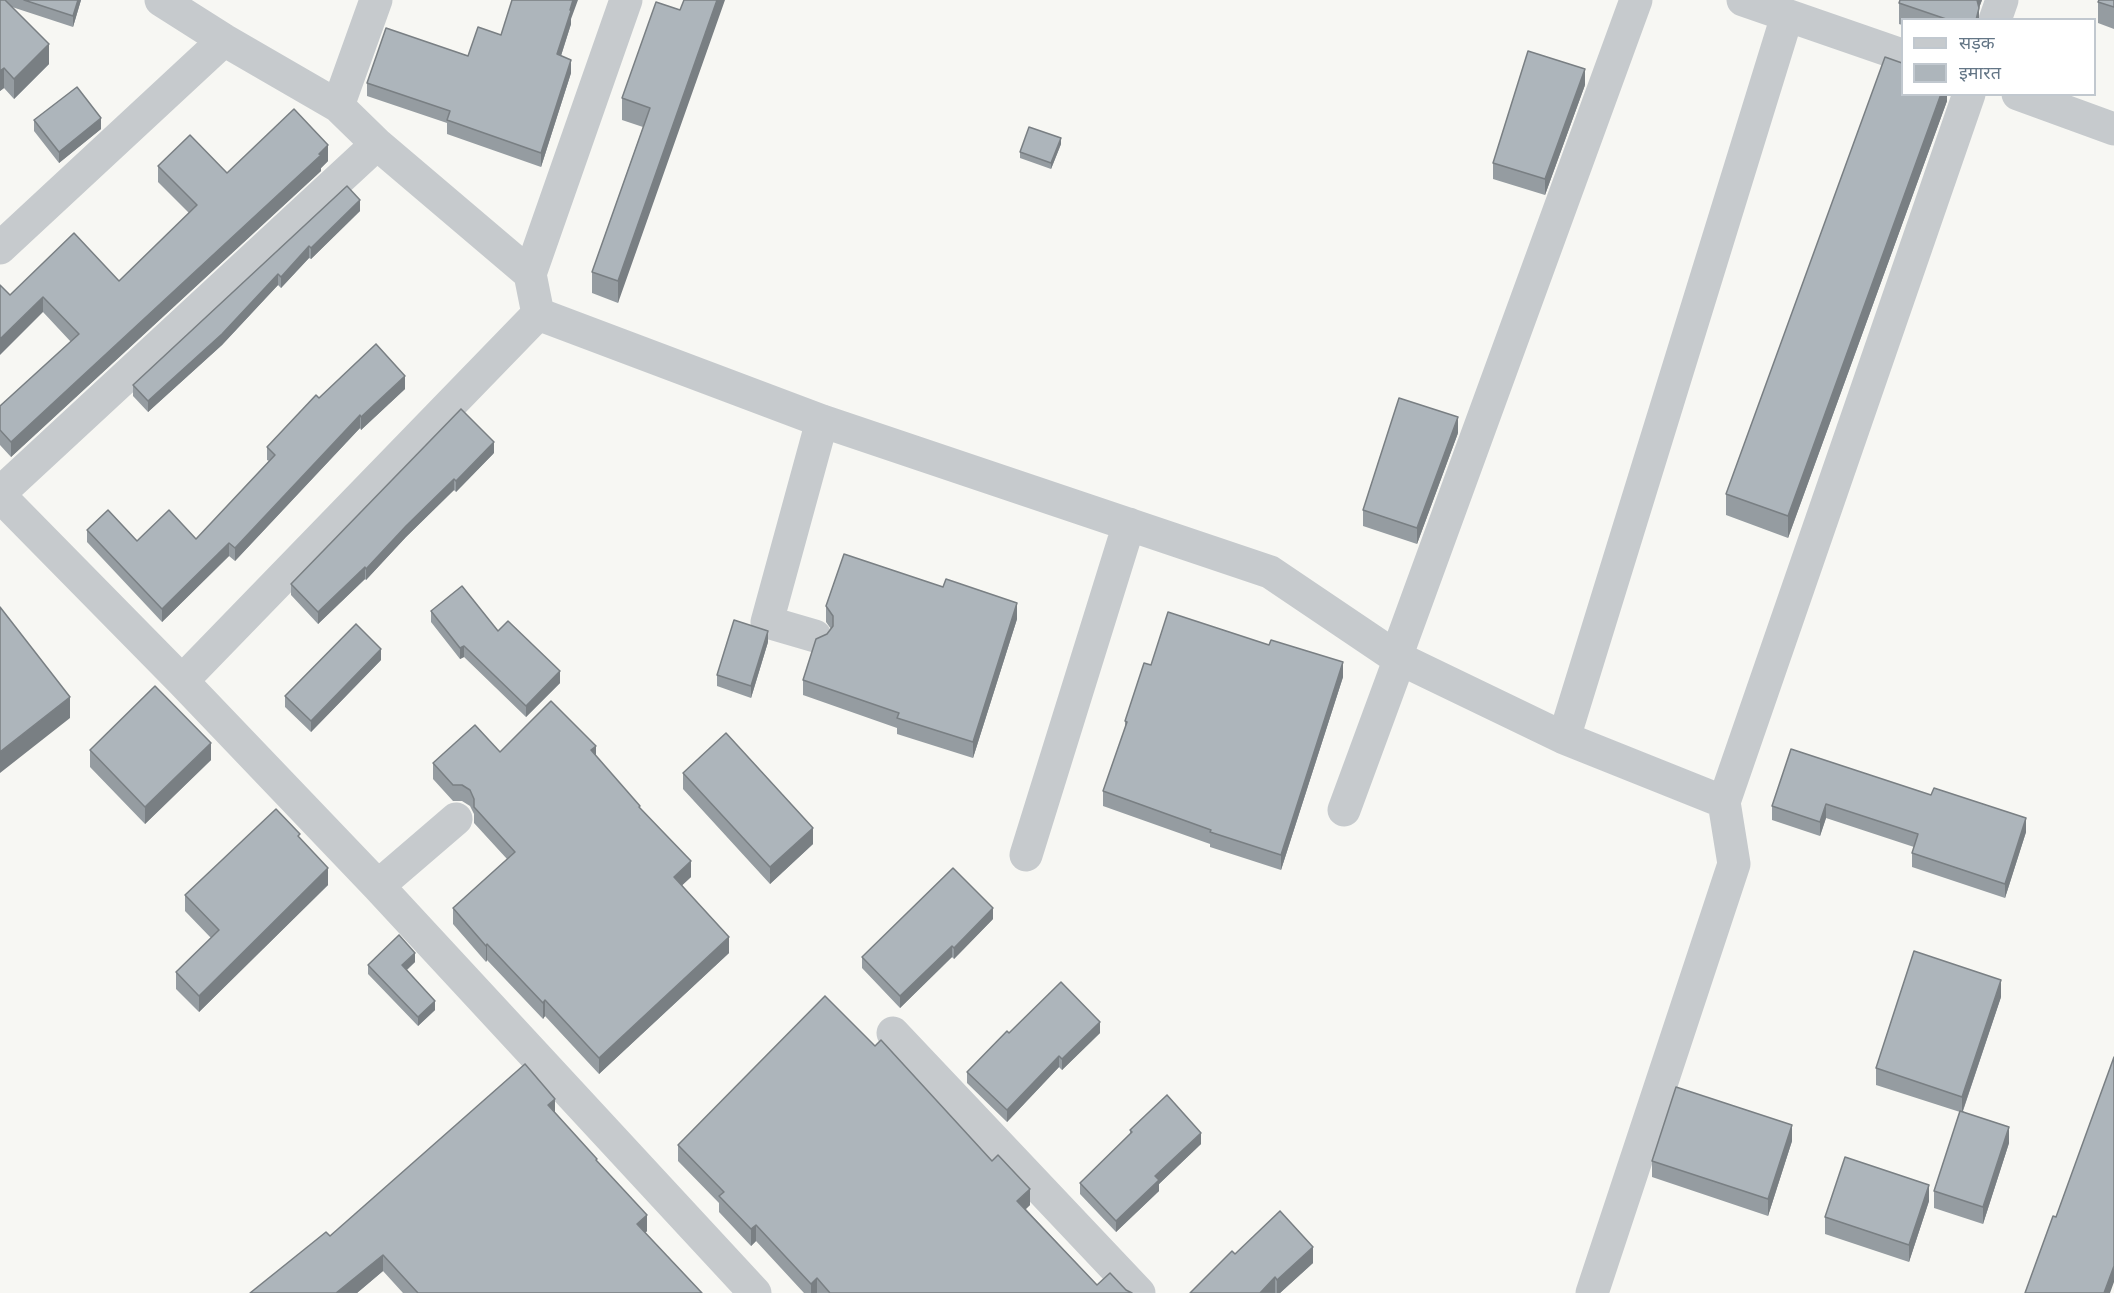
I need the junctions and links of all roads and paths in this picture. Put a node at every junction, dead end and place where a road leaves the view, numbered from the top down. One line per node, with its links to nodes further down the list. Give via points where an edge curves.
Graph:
1 (160, 0): 8 (lane)
2 (376, 0): 12 (lane)
3 (626, 0): 16 (lane)
4 (1635, 0): 22 (lane)
5 (2002, 0): 7 (lane)
6 (1763, 6): 9 (lane); 24 (lane)
7 (1996, 18)
8 (224, 40): 12 (lane); 15 (lane)
9 (1901, 55)
10 (1968, 96): 25 (lane)
11 (2023, 96): 13 (lane)
12 (338, 105): 14 (lane)
13 (2114, 129)
14 (377, 144): 16 (lane); 19 (lane)
15 (0, 248)
16 (530, 274): 17 (lane)
17 (538, 314): 18 (lane); 23 (lane)
18 (822, 420): 20 (lane); 21 (lane, via 766,621)
19 (0, 494): 23 (lane)
20 (1129, 524): 22 (lane, via 1270,572); 28 (lane)
21 (815, 636)
22 (1398, 657): 24 (lane); 26 (lane)
23 (182, 681): 29 (lane)
24 (1564, 738): 25 (lane)
25 (1724, 802): 31 (lane, via 1734,864)
26 (1344, 810)
27 (456, 819): 29 (lane)
28 (1026, 855)
29 (378, 886): 32 (lane)
30 (893, 1033): 33 (lane)
31 (1597, 1292)
32 (755, 1293)
33 (1138, 1293)

